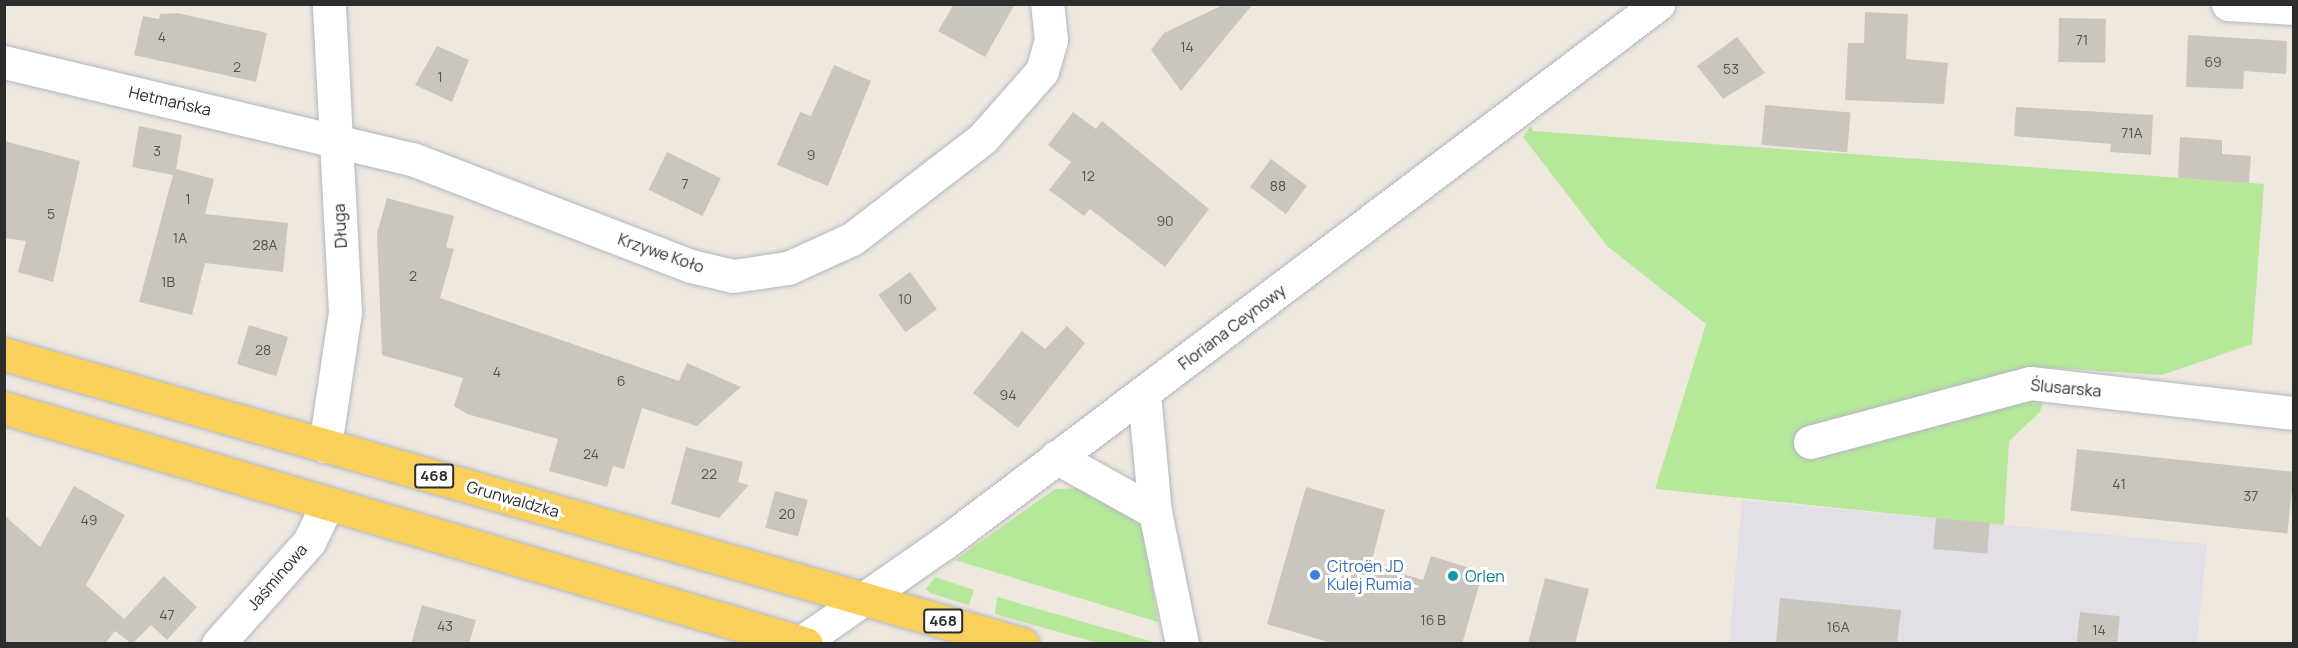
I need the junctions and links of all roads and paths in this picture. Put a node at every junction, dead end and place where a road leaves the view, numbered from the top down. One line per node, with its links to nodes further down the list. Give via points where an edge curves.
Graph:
1 (328, 4): 7 (street, Długa)
2 (1047, 4): 7 (street, Krzywe Koło, via 1051,40 1042,71 1019,103 918,193 852,239 788,268 733,276 691,266 412,159)
3 (1658, 4): 9 (street, Floriana Ceynowy)
4 (2228, 4): 5 (street)
5 (2294, 8)
6 (4, 62): 7 (street, Hetmańska)
7 (335, 140): 13 (street, Długa, via 345,312)
8 (4, 354): 13 (main road, Grunwaldzka / 468)
9 (1144, 394): 14 (street, Floriana Ceynowy); 16 (street)
10 (4, 408): 15 (main road)
11 (2294, 414): 12 (street, Ślusarska, via 2030,383)
12 (1810, 442)
13 (325, 446): 17 (main road, Grunwaldzka / 468)
14 (1056, 457): 16 (street); 17 (street, Floriana Ceynowy)
15 (327, 505): 18 (main road); 19 (street, Jaśminowa, via 309,542)
16 (1155, 512): 21 (street)
17 (863, 600): 18 (street, Floriana Ceynowy); 20 (main road, Grunwaldzka / 468)
18 (802, 643)
19 (218, 644)
20 (1022, 644)
21 (1182, 644)

